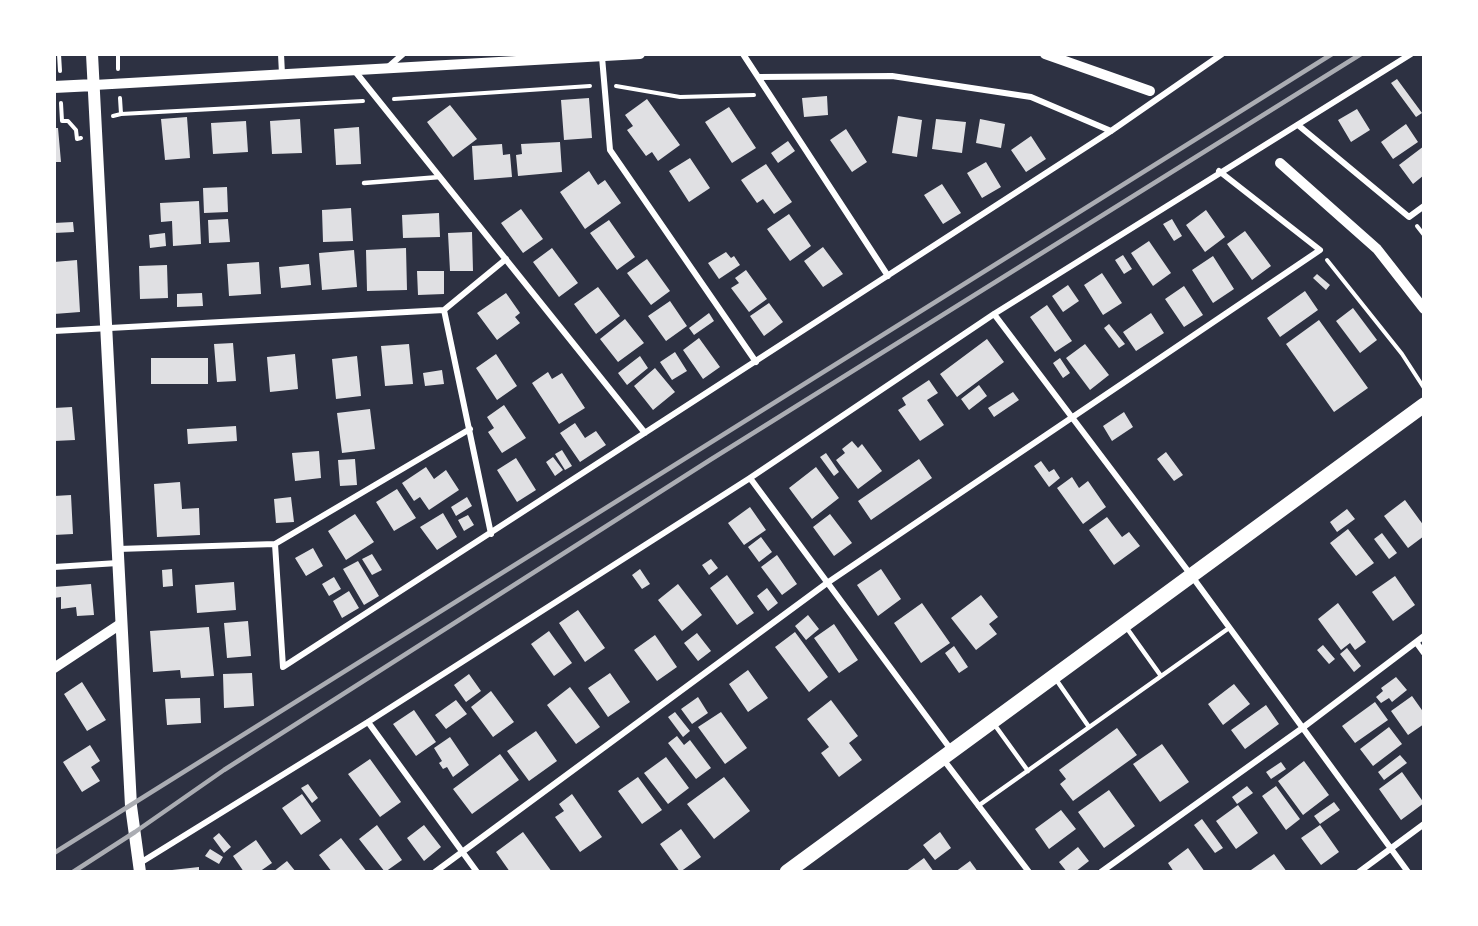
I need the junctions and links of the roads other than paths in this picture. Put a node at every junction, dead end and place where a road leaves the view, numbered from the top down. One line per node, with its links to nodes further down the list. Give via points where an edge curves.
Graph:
1 (92, 54): 14 (main road)
2 (281, 54): 12 (street)
3 (403, 54): 10 (street)
4 (640, 54): 9 (street)
5 (743, 54): 13 (street)
6 (1045, 54): 16 (street)
7 (1222, 54): 18 (street)
8 (1411, 54): 17 (street)
9 (602, 57): 10 (street); 31 (street, via 610,150)
10 (387, 69): 11 (street)
11 (354, 70): 12 (street); 21 (street)
12 (282, 75): 14 (street)
13 (759, 77): 18 (street, via 892,76 1031,97); 25 (street)
14 (94, 85): 15 (main road); 29 (main road)
15 (54, 87)
16 (1150, 92)
17 (1298, 125): 20 (street); 23 (street, via 1409,216)
18 (1111, 131): 25 (street)
19 (1280, 163): 26 (street, via 1377,249)
20 (1219, 171): 28 (street); 33 (street, via 1320,250)
21 (440, 177): 22 (lane); 24 (street)
22 (364, 183)
23 (1424, 206)
24 (506, 259): 27 (street); 35 (street)
25 (888, 276): 31 (street)
26 (1424, 309)
27 (444, 310): 29 (street); 34 (street)
28 (994, 314): 33 (street); 36 (street)
29 (105, 327): 30 (street); 39 (main road)
30 (54, 331)
31 (756, 362): 35 (street)
32 (1424, 405): 42 (main road)
33 (1072, 417): 42 (street); 43 (street)
34 (470, 429): 37 (street); 38 (street)
35 (645, 433): 37 (street)
36 (750, 478): 43 (street); 53 (street)
37 (492, 534): 38 (street, via 283,667)
38 (275, 544): 39 (street)
39 (118, 549): 40 (main road)
40 (118, 563): 41 (street); 44 (main road)
41 (54, 567)
42 (1191, 575): 45 (main road); 46 (street)
43 (827, 583): 57 (street); 62 (street)
44 (122, 623): 50 (street); 63 (main road, via 131,806)
45 (1124, 624): 51 (lane); 52 (main road)
46 (1229, 628): 51 (lane); 56 (street)
47 (1424, 636): 48 (street)
48 (1416, 642): 49 (street); 56 (street)
49 (1424, 653)
50 (54, 668)
51 (1161, 676): 55 (lane)
52 (1054, 677): 54 (main road); 55 (lane)
53 (368, 722): 62 (street); 63 (street)
54 (992, 722): 57 (main road); 58 (lane)
55 (1089, 727): 58 (lane)
56 (1301, 729): 61 (street); 68 (street)
57 (948, 755): 59 (street); 66 (main road)
58 (1028, 771): 59 (lane)
59 (978, 806): 67 (street)
60 (1424, 825): 61 (street)
61 (1390, 848): 69 (street); 70 (street)
62 (462, 852): 64 (street); 65 (street)
63 (140, 867)
64 (435, 872)
65 (477, 872)
66 (787, 872)
67 (1029, 872)
68 (1101, 872)
69 (1359, 872)
70 (1407, 872)

